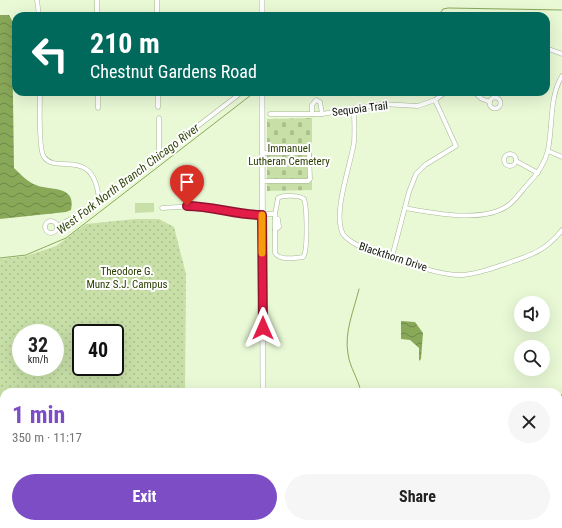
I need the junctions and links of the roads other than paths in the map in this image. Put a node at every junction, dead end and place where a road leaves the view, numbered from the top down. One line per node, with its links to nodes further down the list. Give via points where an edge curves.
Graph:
1 (37, 0): 5 (street)
2 (97, 0): 6 (street)
3 (157, 0): 7 (street)
4 (262, 0): 8 (street)
5 (38, 12)
6 (97, 12)
7 (157, 12)
8 (262, 12)
9 (550, 50): 10 (street)
10 (562, 54)
11 (562, 76): 28 (street, via 555,93)
12 (40, 96): 35 (street, via 43,156 47,161 80,165 94,177)
13 (98, 96): 22 (street)
14 (158, 96): 21 (street)
15 (237, 96): 30 (street)
16 (262, 96): 29 (street)
17 (440, 96): 19 (street, Sequoia Trail)
18 (480, 96): 20 (street)
19 (435, 100): 23 (street, Sequoia Trail, via 418,106 382,104); 37 (street, via 456,146 425,165 416,174)
20 (490, 102)
21 (158, 107)
22 (98, 108)
23 (354, 108): 26 (street, Sequoia Trail); 42 (street, Blackthorn Drive, via 354,142 341,201 340,225 349,241)
24 (270, 114): 25 (street, Sequoia Trail)
25 (312, 114): 26 (street, Sequoia Trail); 26 (street, via 312,104 316,100 320,102)
26 (322, 114)
27 (159, 118): 30 (street)
28 (548, 152): 31 (street); 33 (street)
29 (262, 153): 34 (street); 34 (street, via 309,153 310,180)
30 (159, 155): 35 (street)
31 (562, 157)
32 (516, 161): 33 (street)
33 (538, 173): 37 (street, via 509,205 487,214 436,214)
34 (262, 181): 38 (street)
35 (100, 200): 40 (street)
36 (162, 208): 38 (street, via 196,206 235,214)
37 (405, 208): 42 (street)
38 (262, 215): 39 (street); 43 (street)
39 (275, 216): 39 (street, via 277,201 281,197 301,197 305,202 305,255 301,258 282,258 275,253)
40 (57, 226)
41 (562, 230): 42 (street, Blackthorn Drive, via 542,250 465,275 446,273)
42 (392, 257)
43 (263, 388)

